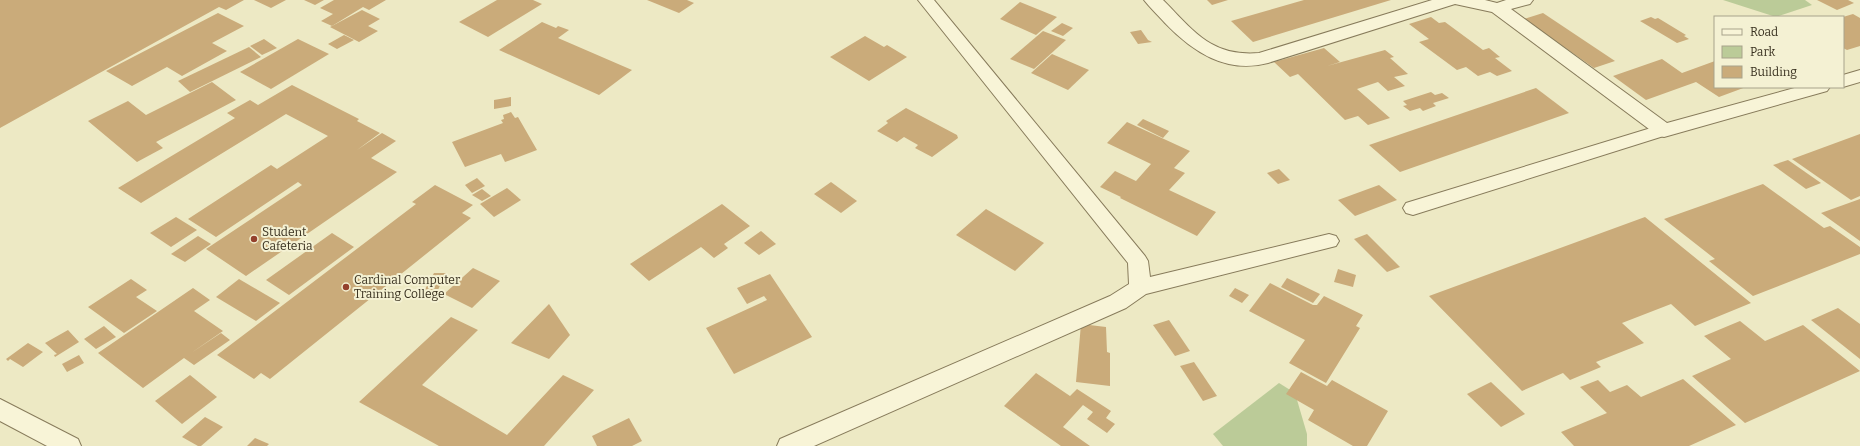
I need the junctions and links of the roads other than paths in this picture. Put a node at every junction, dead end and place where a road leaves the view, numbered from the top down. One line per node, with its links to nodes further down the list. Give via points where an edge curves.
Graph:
1 (926, 0): 13 (lane, via 1138,261)
2 (1153, 0): 3 (street, via 1201,47 1215,55 1246,61 1261,59)
3 (1450, 0)
4 (1458, 0): 6 (street)
5 (1524, 0): 6 (street)
6 (1498, 8): 10 (street)
7 (1860, 76): 8 (street)
8 (1844, 81)
9 (1816, 88): 10 (street)
10 (1664, 130): 11 (lane)
11 (1413, 208)
12 (1329, 241): 13 (lane)
13 (1140, 287): 16 (lane, via 1118,302)
14 (0, 409): 15 (lane)
15 (69, 446)
16 (789, 446)

